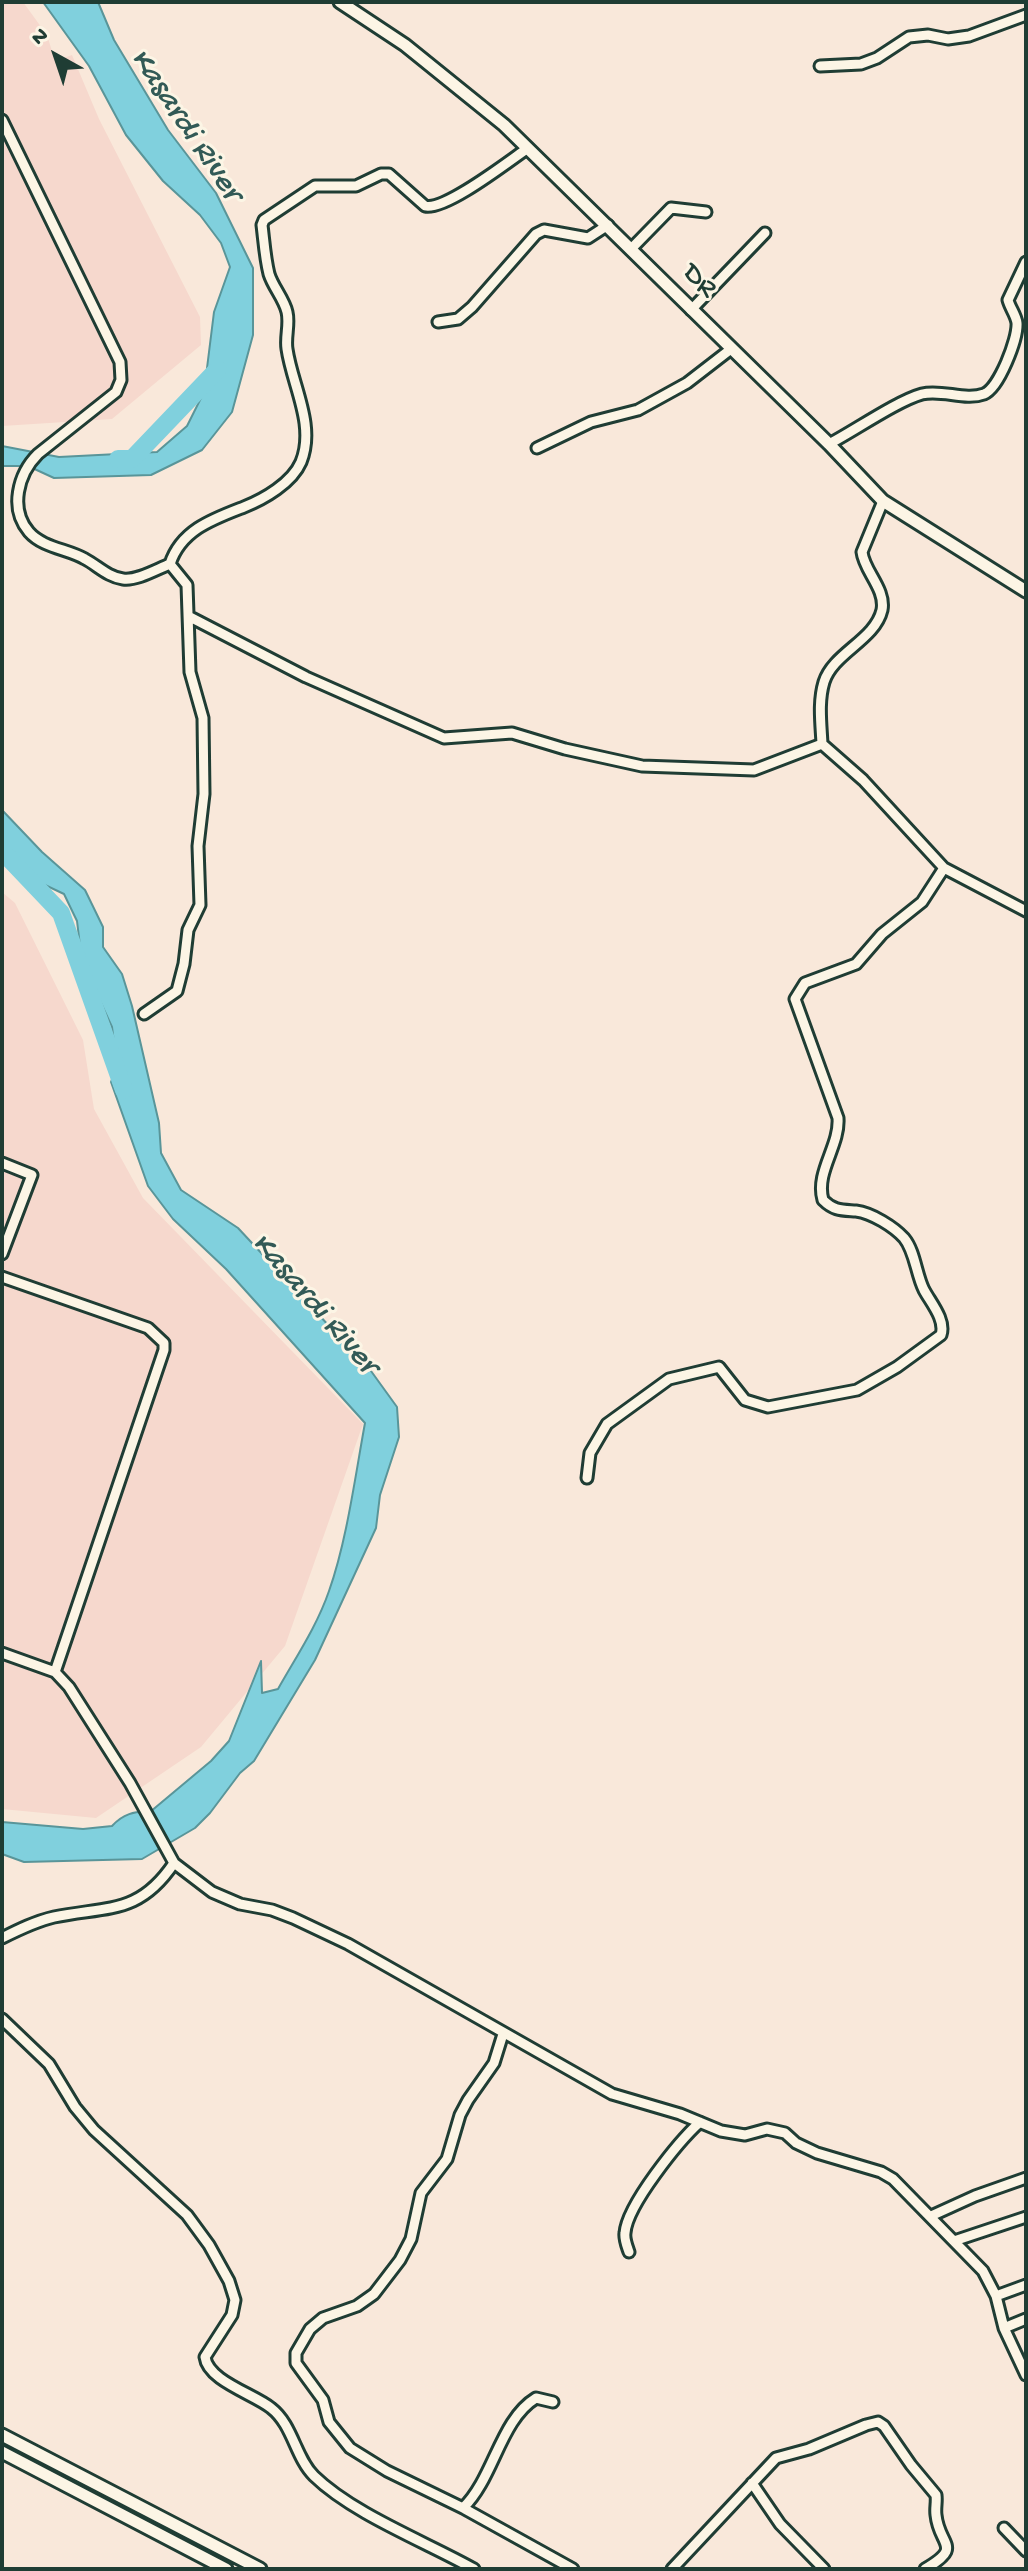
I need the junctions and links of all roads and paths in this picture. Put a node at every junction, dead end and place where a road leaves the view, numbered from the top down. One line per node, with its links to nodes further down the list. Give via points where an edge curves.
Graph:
1 (340, 2): 5 (street, DR, via 405,45)
2 (1026, 15): 3 (street, via 969,36 909,37 861,64)
3 (820, 66)
4 (2, 120): 17 (street, via 120,362 116,392 31,460 18,490 18,512 30,533 126,580)
5 (528, 148): 7 (street, DR); 17 (street, via 438,207 425,206 384,173 356,186 315,186 264,220 270,275 287,312 287,346 304,412 304,449 291,476 269,494 190,532)
6 (706, 212): 9 (street, via 671,208)
7 (608, 225): 9 (street, DR); 12 (street, via 588,238 544,230 536,234 472,307 458,319)
8 (765, 233): 11 (street)
9 (631, 249): 11 (street, DR)
10 (1026, 262): 14 (street, via 1008,300 1016,330 990,389 984,394 918,396)
11 (691, 310): 13 (street, DR)
12 (438, 322)
13 (731, 349): 14 (street, DR); 15 (street, via 687,383 638,410 591,422)
14 (829, 444): 16 (street, DR)
15 (537, 448)
16 (883, 501): 18 (street, DR); 20 (street, via 862,552 882,608 877,622 824,681)
17 (170, 564): 19 (street, via 187,585)
18 (1026, 591)
19 (190, 617): 20 (street, via 306,677 444,738 512,733 642,766 754,770); 23 (street, via 190,672 203,718 200,905 188,930 177,991)
20 (822, 744): 21 (street)
21 (944, 868): 22 (street); 27 (street, via 922,902 882,934 856,964 805,983 795,999 838,1118 839,1131 820,1189 823,1200 836,1209 875,1218 904,1238 916,1275 940,1319 941,1335 857,1390 768,1407 745,1400 719,1367 669,1379 607,1424 590,1453)
22 (1026, 911)
23 (144, 1014)
24 (2, 1163): 25 (street, via 32,1175)
25 (2, 1254)
26 (2, 1277): 29 (street, via 148,1328 164,1343)
27 (587, 1478)
28 (2, 1653): 29 (street)
29 (55, 1672): 30 (street, via 88,1714)
30 (174, 1863): 31 (street, via 142,1898 101,1912 53,1917); 33 (street, via 212,1892 293,1918 348,1944)
31 (2, 1938)
32 (2, 2019): 54 (street, via 49,2064 94,2130 187,2215 209,2245 235,2300 232,2315 205,2357 209,2369 272,2409 311,2474 332,2491)
33 (503, 2034): 34 (street, via 612,2094); 49 (street, via 494,2063 460,2115 447,2159 421,2193 411,2239 400,2260 374,2294 310,2329 296,2353 296,2363 323,2400 329,2422 350,2448)
34 (700, 2122): 36 (street, via 745,2135 767,2129 785,2133 817,2153 881,2172); 39 (street, via 638,2203 624,2235)
35 (1026, 2178): 36 (street)
36 (931, 2216): 38 (street)
37 (1026, 2217): 38 (street)
38 (954, 2241): 41 (street, via 983,2271)
39 (629, 2252)
40 (1026, 2285): 41 (street)
41 (996, 2296): 43 (street)
42 (1026, 2319): 43 (street)
43 (1004, 2328): 44 (street)
44 (1026, 2375)
45 (553, 2402): 49 (street, via 536,2398 526,2404 479,2490)
46 (2, 2435): 53 (street)
47 (2, 2452): 52 (street)
48 (752, 2483): 56 (street); 57 (street, via 780,2524); 58 (street, via 776,2458 878,2422 936,2495 936,2516 947,2544 942,2559)
49 (463, 2508): 55 (street)
50 (1004, 2528): 51 (street)
51 (1026, 2551)
52 (226, 2569)
53 (260, 2569)
54 (474, 2569)
55 (573, 2569)
56 (672, 2569)
57 (824, 2569)
58 (925, 2569)

